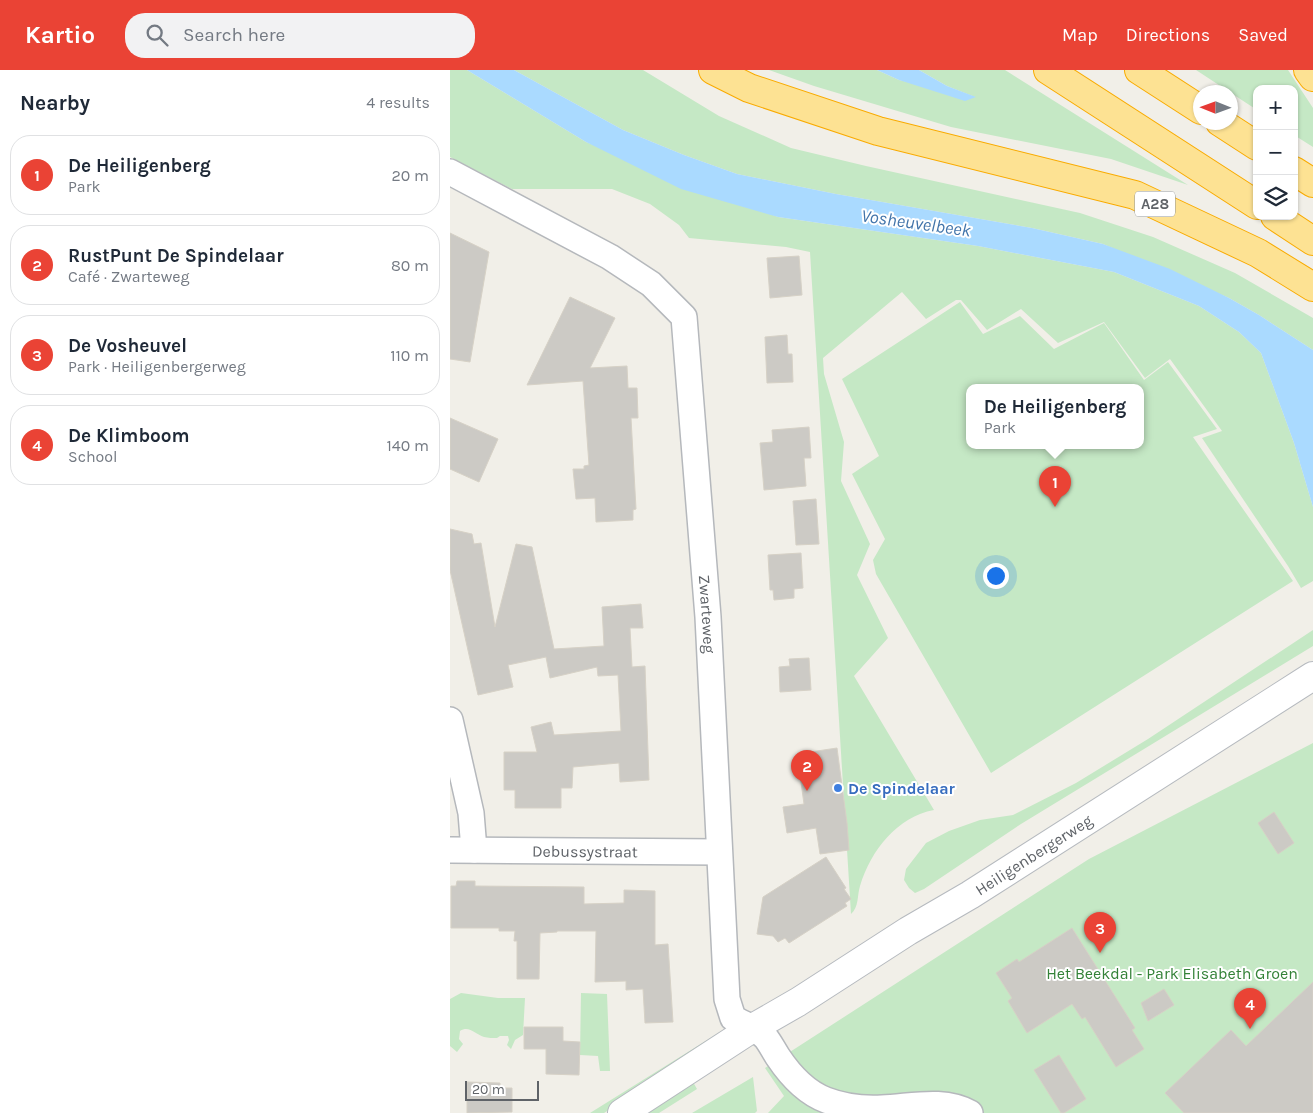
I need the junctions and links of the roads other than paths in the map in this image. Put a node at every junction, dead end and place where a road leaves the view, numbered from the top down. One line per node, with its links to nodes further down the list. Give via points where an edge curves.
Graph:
1 (713, 70): 15 (highway, A28, via 749,88 878,131 1135,196 1258,253)
2 (1048, 70): 12 (highway)
3 (1139, 70): 6 (highway)
4 (1308, 70): 5 (highway)
5 (1313, 77)
6 (1193, 105)
7 (1232, 130): 8 (highway)
8 (1253, 143)
9 (450, 172): 19 (street, Zwarteweg, via 610,257 651,284 684,317 708,616)
10 (1298, 174): 11 (highway)
11 (1313, 183)
12 (1253, 202)
13 (1281, 220): 14 (highway)
14 (1313, 241)
15 (1313, 287)
16 (1313, 676): 20 (main road, Heiligenbergerweg, via 970,895)
17 (450, 720): 18 (street, via 471,813)
18 (462, 850): 19 (street, Debussystraat)
19 (719, 852): 20 (street, Zwarteweg, via 727,999 733,1018)
20 (751, 1029): 21 (main road, Heiligenbergerweg); 22 (street, via 765,1037 800,1085 824,1100 861,1109 932,1104)
21 (622, 1113)
22 (970, 1113)

